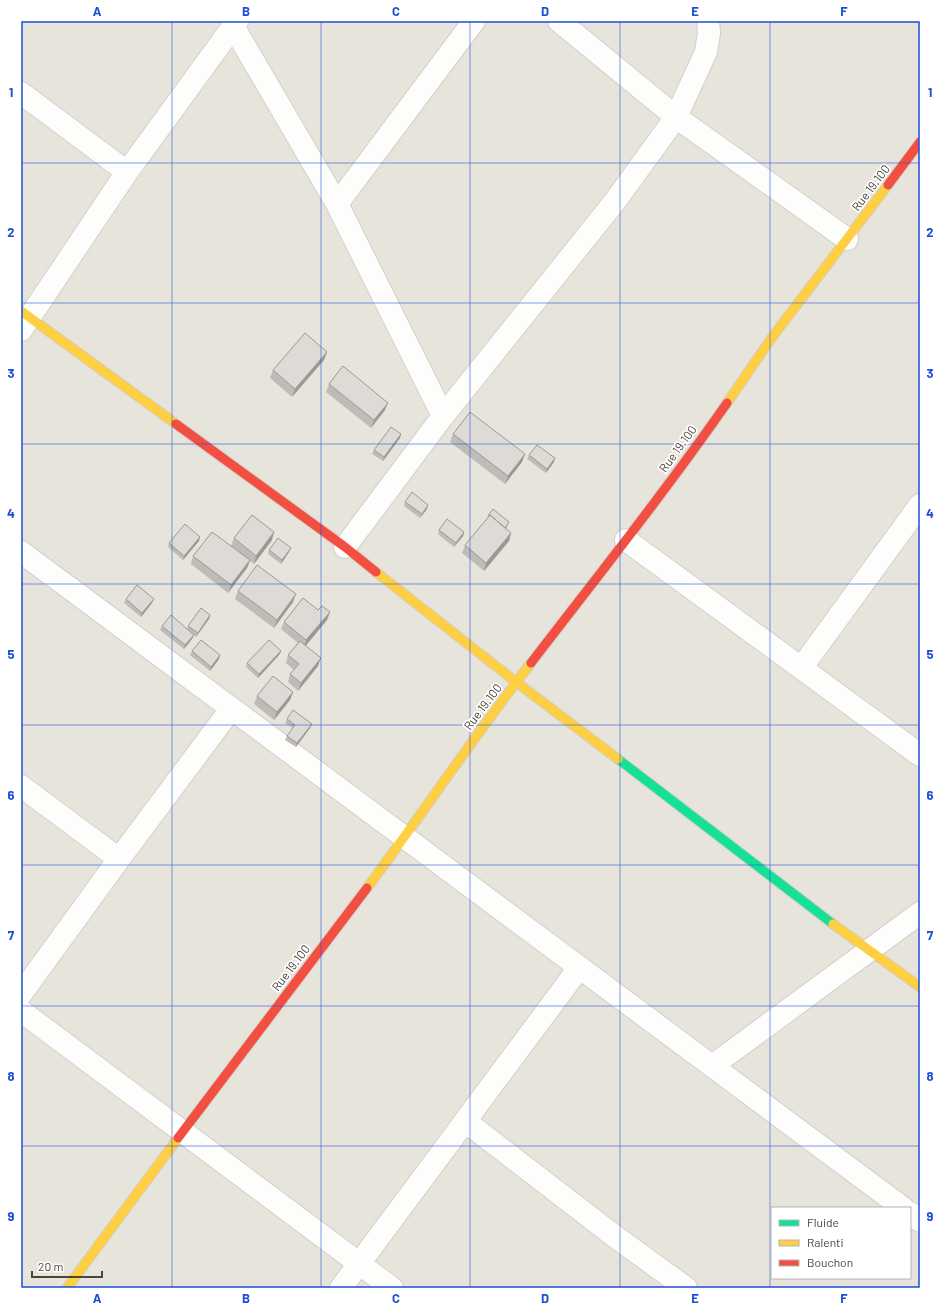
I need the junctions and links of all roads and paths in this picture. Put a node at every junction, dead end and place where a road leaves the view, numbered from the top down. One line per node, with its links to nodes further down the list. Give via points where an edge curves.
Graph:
1 (474, 21): 9 (street)
2 (559, 21): 6 (street)
3 (708, 21): 6 (street, via 706,52)
4 (235, 23): 8 (street); 9 (street)
5 (21, 93): 8 (street)
6 (676, 117): 10 (street); 12 (street, via 616,200)
7 (920, 142): 10 (street, Rue 19.100)
8 (127, 172): 11 (street)
9 (337, 204): 12 (street)
10 (847, 239): 14 (street, Rue 19.100, via 773,336)
11 (24, 319): 15 (street)
12 (443, 416): 15 (street)
13 (920, 506): 17 (street)
14 (626, 540): 17 (street); 18 (street, Rue 19.100)
15 (345, 547): 18 (street)
16 (21, 552): 19 (street)
17 (802, 667): 20 (street)
18 (516, 682): 22 (street, Rue 19.100); 25 (street)
19 (231, 710): 22 (street); 23 (street)
20 (920, 755)
21 (21, 786): 23 (street)
22 (404, 838): 26 (street); 32 (street, Rue 19.100)
23 (119, 859): 28 (street)
24 (920, 913): 25 (street)
25 (868, 950): 27 (street); 30 (street)
26 (579, 968): 30 (street); 31 (street)
27 (920, 987)
28 (21, 994)
29 (21, 1011): 32 (street)
30 (712, 1066): 33 (street)
31 (465, 1121): 36 (street); 40 (street)
32 (183, 1131): 36 (street); 37 (street, Rue 19.100)
33 (902, 1207)
34 (911, 1214): 35 (street)
35 (920, 1221)
36 (359, 1263): 38 (street); 39 (street)
37 (67, 1288)
38 (341, 1288)
39 (392, 1288)
40 (686, 1288)

